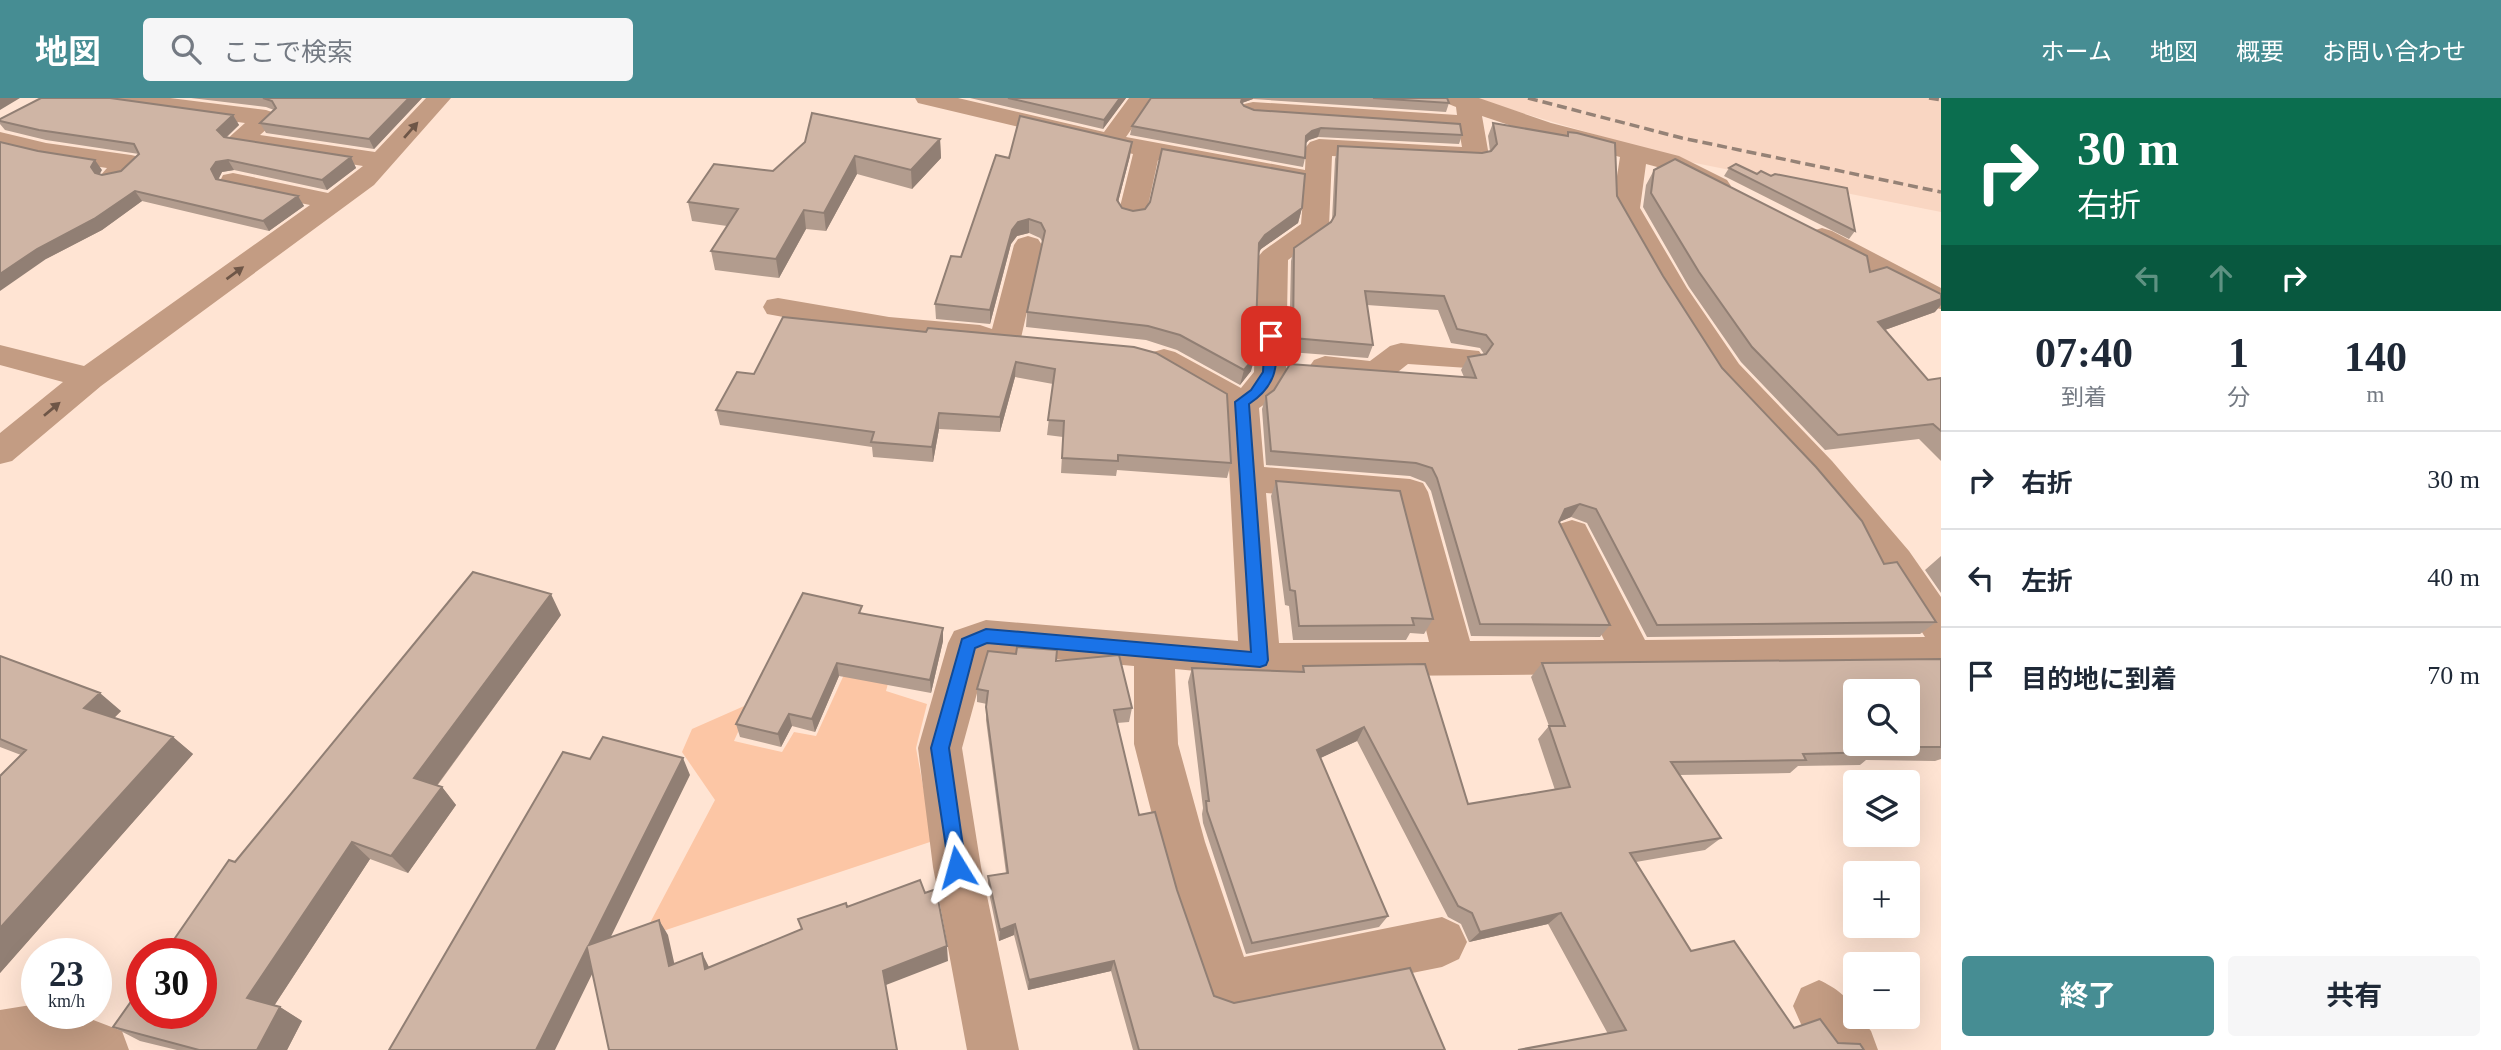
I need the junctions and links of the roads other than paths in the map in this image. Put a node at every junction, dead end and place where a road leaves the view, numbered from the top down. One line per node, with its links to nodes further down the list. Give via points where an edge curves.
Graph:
1 (113, 98): 12 (street, via 266,118 239,140)
2 (439, 98): 12 (street, one-way to 2)
3 (927, 98): 5 (street)
4 (1141, 98): 9 (street)
5 (979, 103): 9 (street)
6 (1253, 108): 7 (street)
7 (1465, 108): 11 (street); 14 (street, via 1476,156 1319,147)
8 (4, 126): 13 (street, via 46,151 131,163)
9 (1111, 141): 10 (street)
10 (1147, 150): 14 (street); 18 (street)
11 (1634, 153): 16 (street, via 1670,162); 32 (street, via 1626,208 1672,288 1727,372 1896,561)
12 (384, 161): 17 (street)
13 (113, 176)
14 (1318, 180): 26 (street, via 1315,227 1273,257)
15 (233, 181): 17 (street)
16 (1740, 197)
17 (333, 202): 27 (street, one-way to 17)
18 (1132, 215)
19 (1798, 226): 21 (street)
20 (1028, 245): 22 (street, via 1018,339 889,327)
21 (1941, 300)
22 (778, 307)
23 (1134, 350): 28 (street, via 1166,359)
24 (0, 355): 27 (street)
25 (1468, 358): 26 (street, via 1401,353 1376,372)
26 (1270, 363): 28 (street, via 1270,372 1256,394)
27 (89, 379): 29 (street, one-way to 27)
28 (1242, 402): 30 (street)
29 (0, 453)
30 (1248, 479): 36 (street, via 1409,492); 37 (street)
31 (1572, 534): 35 (street)
32 (1941, 629)
33 (1154, 650): 37 (street); 38 (street, via 1156,744 1228,985); 42 (street, via 986,636 968,643 940,748 957,867)
34 (1941, 654): 35 (street)
35 (1633, 657): 36 (street)
36 (1454, 658): 37 (street)
37 (1260, 660)
38 (1442, 942)
39 (1819, 1006): 43 (street)
40 (23, 1032): 41 (street)
41 (103, 1050)
42 (993, 1050)
43 (1852, 1050)

